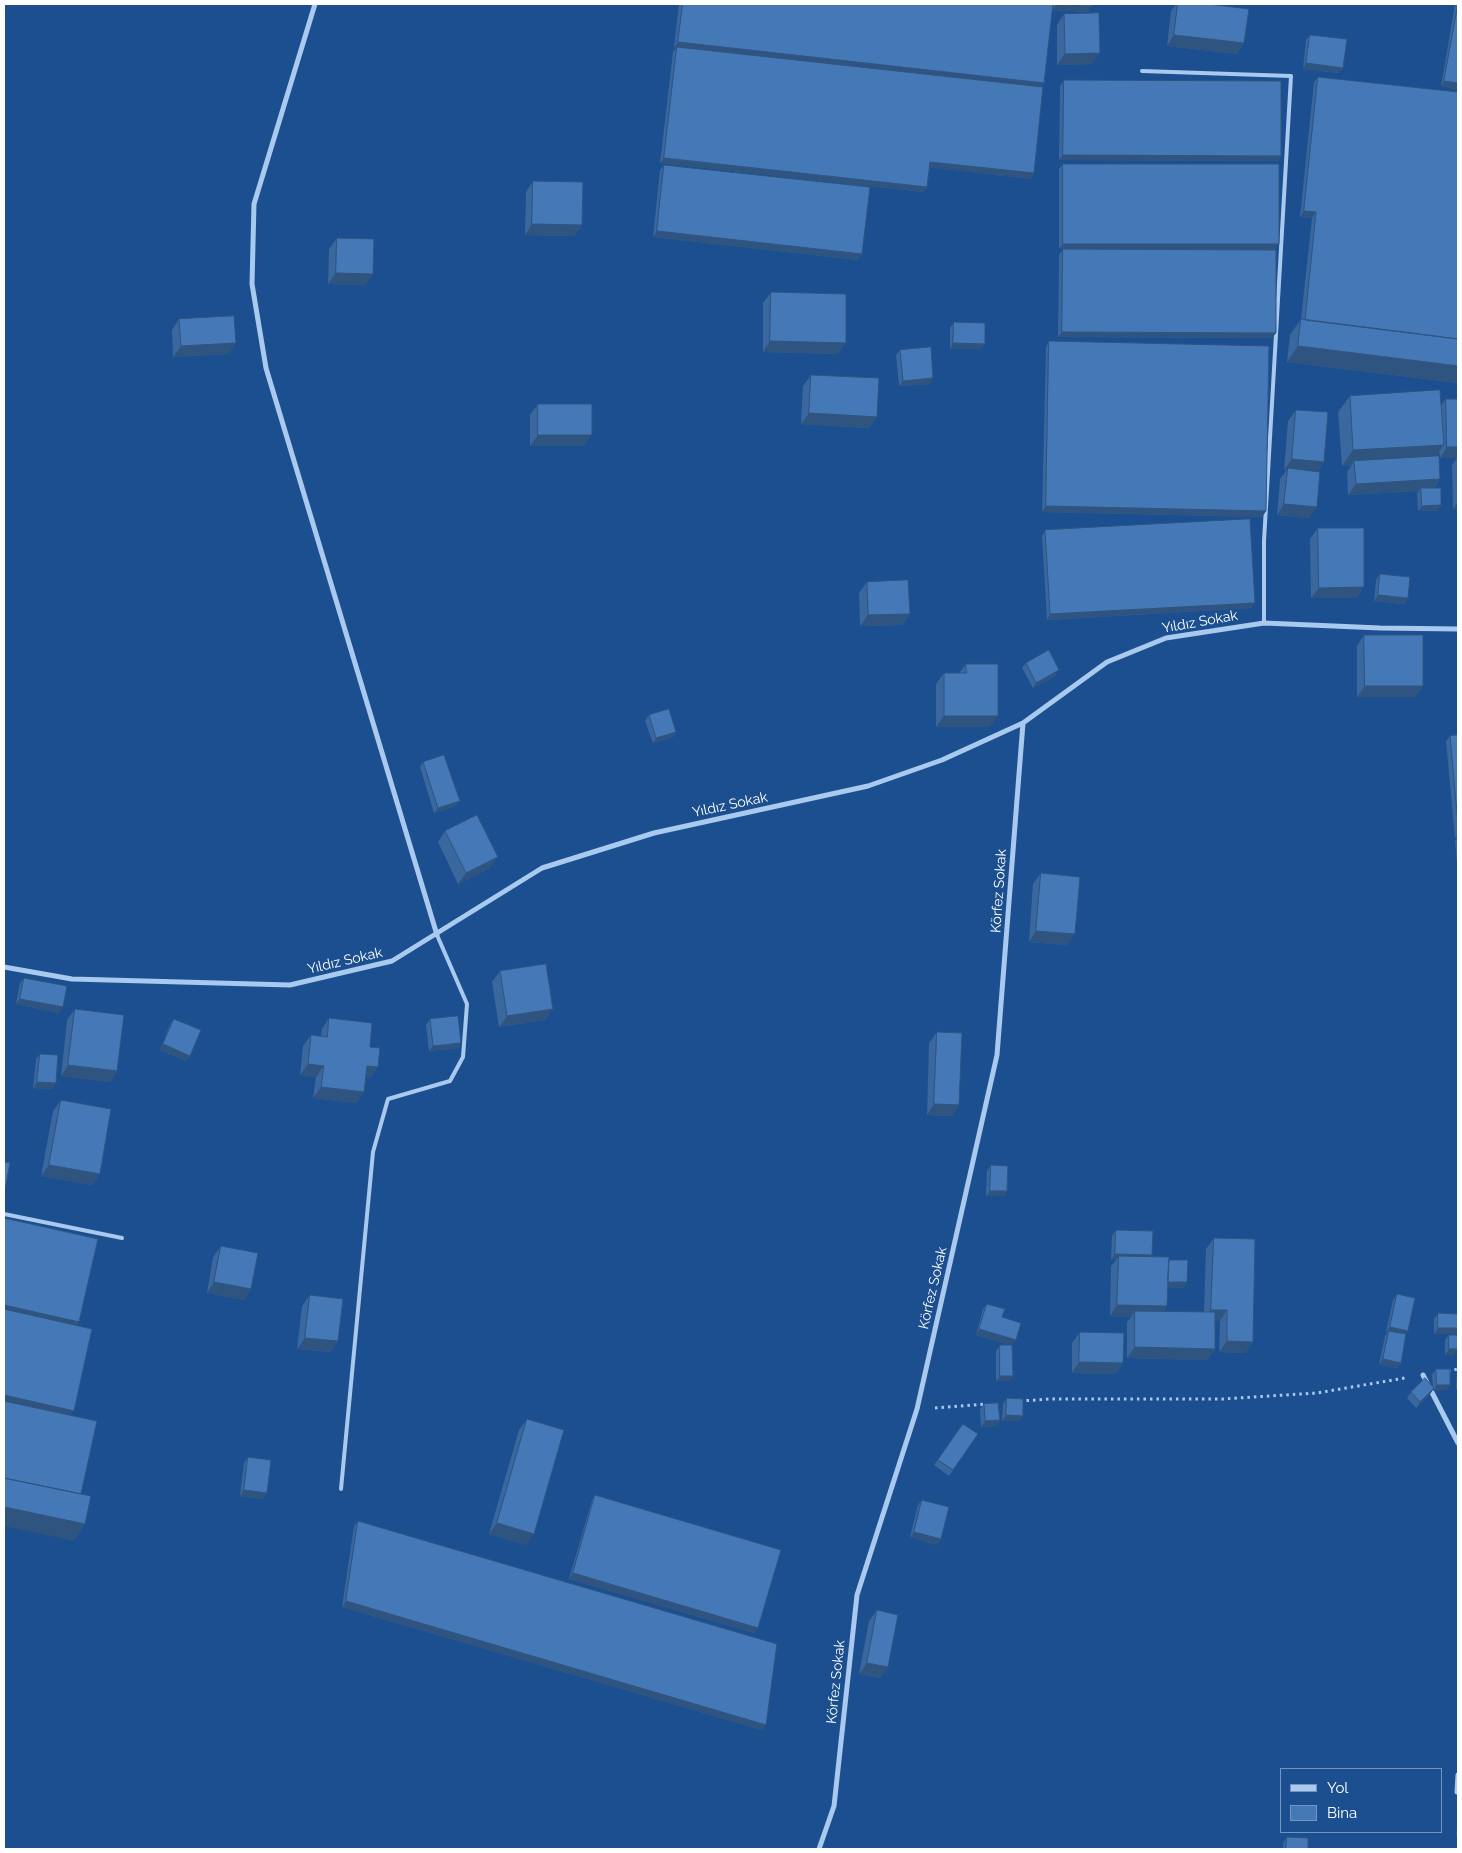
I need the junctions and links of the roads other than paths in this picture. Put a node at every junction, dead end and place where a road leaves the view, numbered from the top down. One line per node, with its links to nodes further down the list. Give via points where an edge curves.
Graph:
1 (315, 4): 6 (street, via 254,204 252,284 266,368)
2 (1142, 71): 3 (lane, via 1291,76 1264,541)
3 (1264, 623): 4 (street, Yıldız Sokak); 5 (street, Yıldız Sokak, via 1166,638 1107,662)
4 (1458, 629)
5 (1023, 723): 6 (street, Yıldız Sokak, via 942,760 868,786 654,833 542,868); 15 (street, Körfez Sokak, via 997,1055 917,1409 857,1595 834,1806)
6 (437, 935): 7 (street, Yıldız Sokak, via 392,962 290,986 72,979); 12 (lane, via 467,1004 463,1057 450,1081 388,1099 373,1152)
7 (4, 967)
8 (4, 1214): 9 (lane)
9 (122, 1238)
10 (1423, 1375): 11 (street)
11 (1458, 1443)
12 (341, 1489)
13 (1458, 1775): 14 (street)
14 (1457, 1792)
15 (818, 1849)

